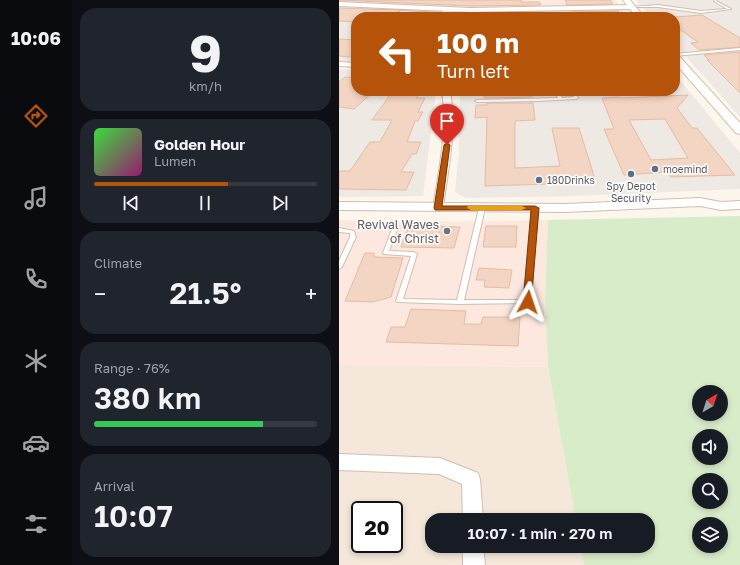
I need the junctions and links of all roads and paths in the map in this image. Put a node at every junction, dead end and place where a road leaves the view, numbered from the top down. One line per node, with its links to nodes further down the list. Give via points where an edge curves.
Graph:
1 (626, 0): 4 (main road)
2 (716, 0): 4 (lane, via 730,9 701,12 658,6)
3 (339, 4): 5 (street)
4 (632, 7): 6 (street); 9 (main road)
5 (421, 11): 6 (street); 7 (lane)
6 (443, 11): 8 (lane)
7 (401, 12)
8 (466, 12)
9 (636, 12)
10 (740, 48): 12 (lane)
11 (740, 52): 12 (lane)
12 (705, 53): 13 (lane)
13 (680, 56)
14 (680, 62): 22 (main road)
15 (339, 64): 16 (street)
16 (351, 65)
17 (448, 96): 27 (street, via 447,145)
18 (559, 96): 20 (lane)
19 (575, 96): 20 (lane, via 576,98)
20 (561, 99): 21 (lane)
21 (477, 101)
22 (740, 130)
23 (740, 196): 24 (street, via 711,196)
24 (700, 202): 25 (street, via 721,206); 29 (street)
25 (740, 205)
26 (339, 206): 27 (street)
27 (438, 208): 28 (street)
28 (482, 208): 29 (street); 33 (lane)
29 (535, 208): 33 (lane, via 528,302)
30 (339, 230): 32 (lane, via 352,232 353,237)
31 (395, 230): 33 (lane, via 386,253 414,254 399,301)
32 (339, 268)
33 (460, 302)
34 (339, 462): 35 (street, via 440,466 471,479)
35 (473, 513)
36 (473, 553): 37 (street)
37 (473, 565)

